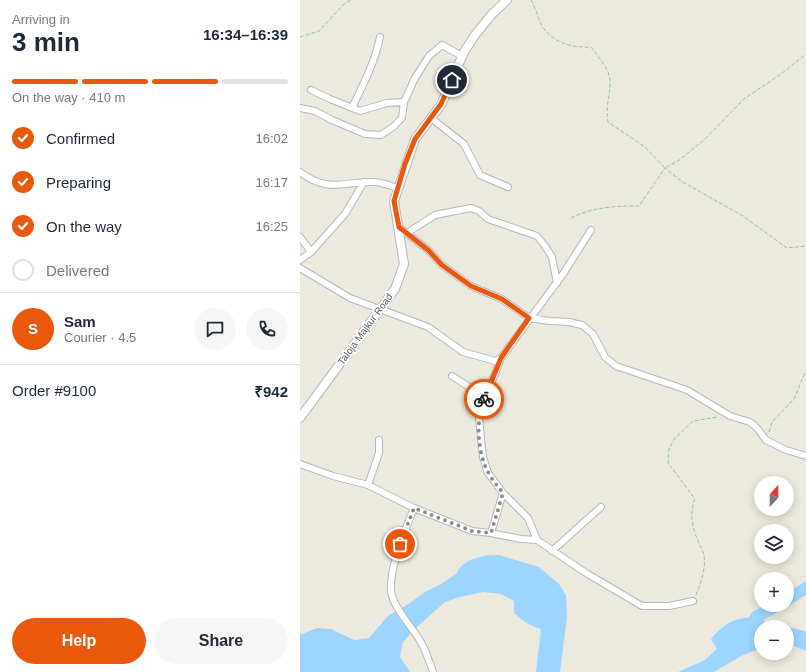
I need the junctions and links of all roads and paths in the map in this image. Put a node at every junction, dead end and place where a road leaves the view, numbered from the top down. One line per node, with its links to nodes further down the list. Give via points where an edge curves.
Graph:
1 (351, 0): 4 (path, via 319,31)
2 (507, 0): 7 (street, Taloja Majkur Road, via 475,35)
3 (531, 0): 13 (path, via 542,26 556,41 591,47 611,82 606,114 608,122 645,147)
4 (300, 37)
5 (380, 37): 11 (street, via 378,48)
6 (806, 54): 13 (path, via 744,99 704,140)
7 (462, 56): 9 (street, via 442,46 429,56); 12 (street, Taloja Majkur Road, via 441,104)
8 (312, 90): 11 (street)
9 (404, 102): 10 (street, via 402,118 381,135 365,134 316,111); 11 (street, via 387,103 360,111)
10 (300, 108)
11 (352, 108)
12 (431, 118): 16 (street, Taloja Majkur Road, via 415,139); 17 (street, via 464,144 480,175)
13 (666, 168): 18 (path, via 639,206 613,206 580,213); 23 (path, via 681,181 743,216 787,248)
14 (300, 172): 15 (street, via 322,184 340,186)
15 (364, 182): 16 (street); 24 (street, via 345,214)
16 (398, 188): 19 (street, Taloja Majkur Road, via 394,201)
17 (508, 188)
18 (571, 218)
19 (399, 227): 21 (street); 28 (street, Taloja Majkur Road, via 404,264 395,288)
20 (591, 230): 27 (street)
21 (407, 233): 27 (street, via 435,215 471,208 488,219 537,236 552,257); 29 (street, via 442,265 471,286 502,299)
22 (300, 237): 24 (street)
23 (806, 246)
24 (311, 252): 25 (street)
25 (300, 260)
26 (300, 268): 28 (street, via 350,298)
27 (557, 283): 29 (street)
28 (380, 309): 30 (street, via 428,328 463,352 495,361); 35 (street, Taloja Majkur Road)
29 (529, 318): 30 (street); 34 (street, via 582,325 593,334 604,357 616,366 686,390)
30 (501, 358): 33 (street)
31 (806, 370): 37 (path, via 794,399 772,422)
32 (452, 376): 33 (street)
33 (485, 397): 41 (street, via 479,418 482,457 488,473)
34 (730, 416): 37 (street, via 750,422); 47 (path, via 693,421 675,438 669,449 668,463 695,499 691,509 693,526 704,554 702,582)
35 (300, 418)
36 (379, 440): 40 (street, via 379,453)
37 (766, 440): 38 (street)
38 (806, 456)
39 (300, 464): 40 (street)
40 (368, 485): 43 (street)
41 (503, 493): 44 (street); 45 (street, via 528,518)
42 (601, 507): 46 (street)
43 (414, 508): 44 (street, via 472,531); 48 (street, via 404,531 390,591 393,600 423,646)
44 (491, 533): 45 (street)
45 (537, 540): 46 (street)
46 (552, 551): 47 (street, via 642,606 669,606)
47 (693, 601)
48 (433, 672)

